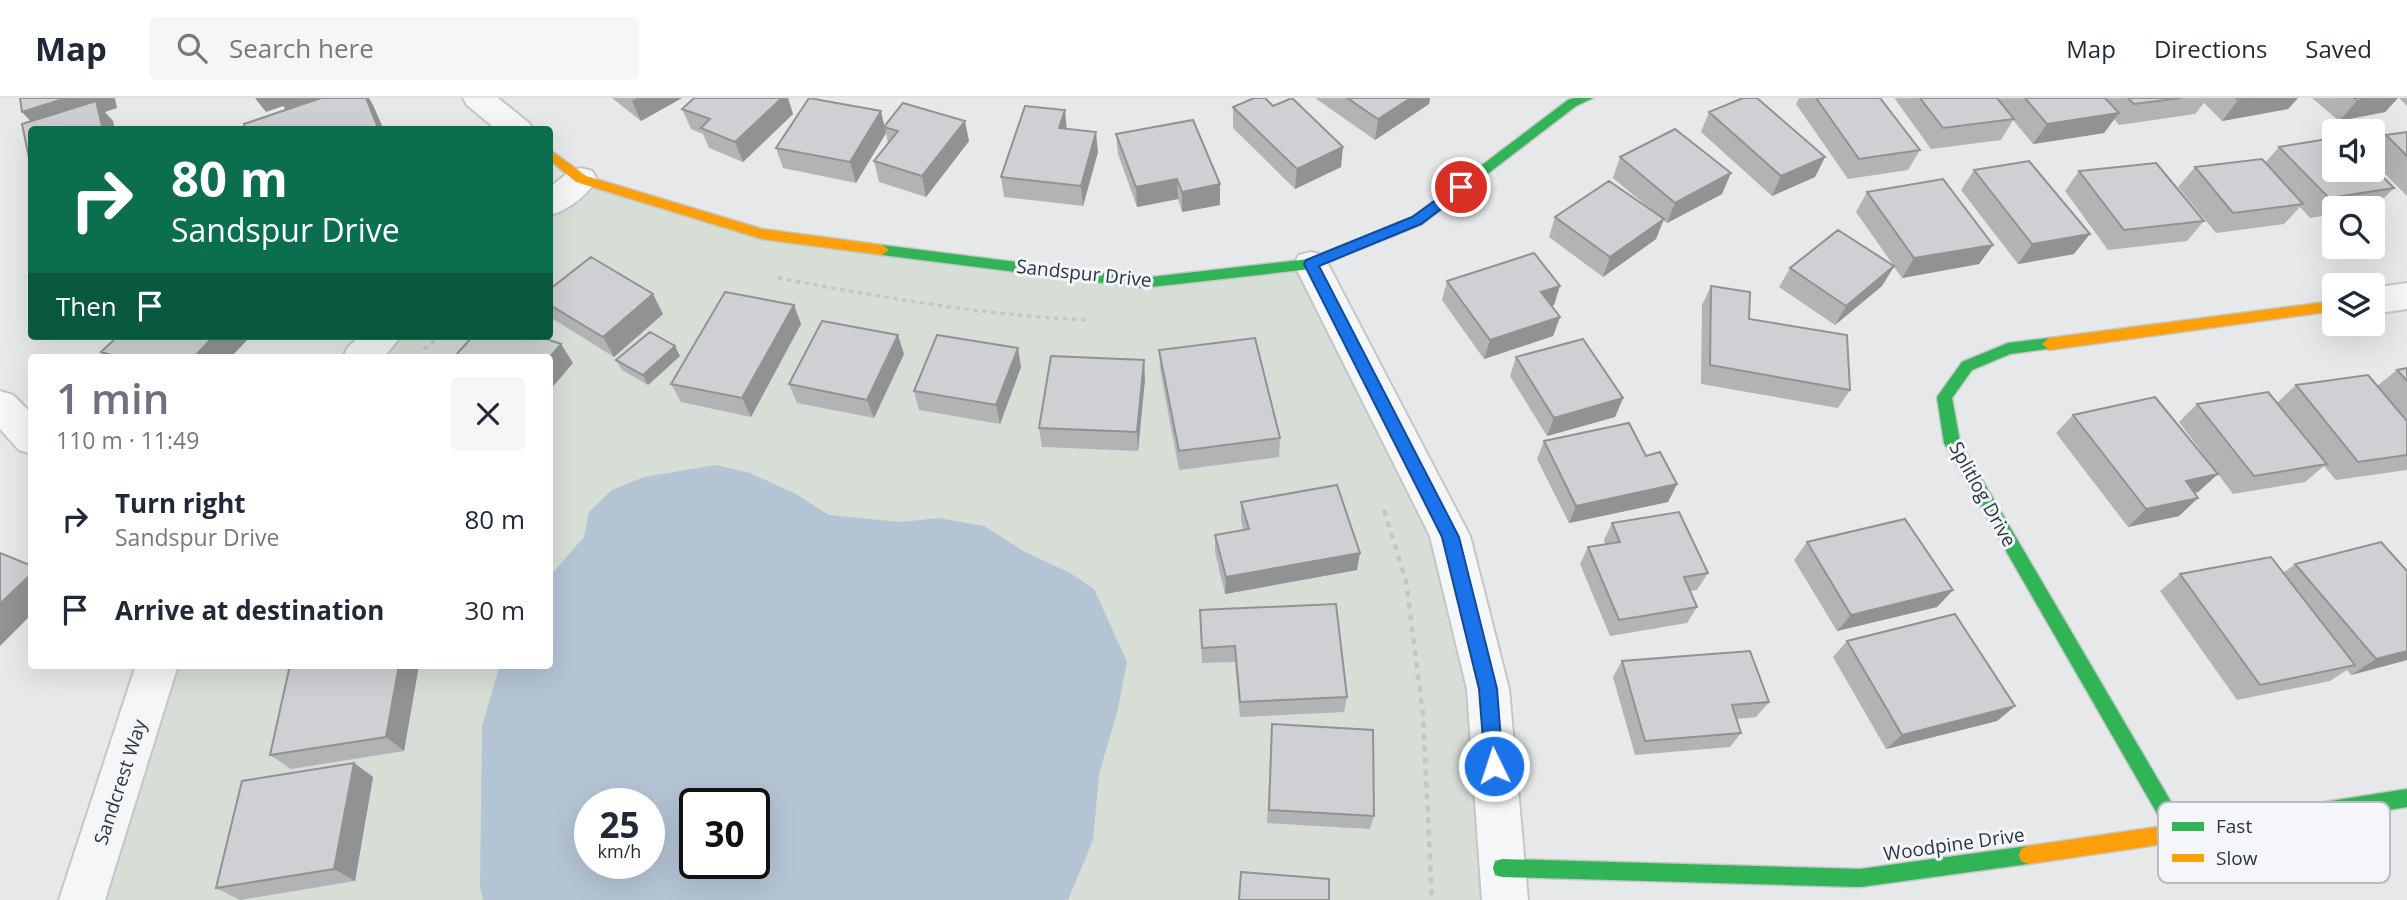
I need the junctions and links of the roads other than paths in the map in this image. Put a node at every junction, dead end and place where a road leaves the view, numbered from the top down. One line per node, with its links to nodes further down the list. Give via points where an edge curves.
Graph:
1 (478, 98): 3 (street)
2 (1587, 98): 7 (street, Sandspur Drive, via 1572,103 1417,221)
3 (513, 126)
4 (553, 156): 5 (street, Sandspur Drive)
5 (581, 179): 6 (street); 7 (street, Sandspur Drive, via 762,234 1142,283)
6 (553, 202)
7 (1311, 264): 20 (street, via 1450,537 1488,689)
8 (2407, 296): 9 (street)
9 (2385, 299)
10 (2322, 308): 17 (street, Splitlog Drive, via 2008,349 1966,366 1944,397 1952,443)
11 (379, 340): 12 (street)
12 (365, 354)
13 (0, 405): 14 (street)
14 (28, 435)
15 (156, 669): 21 (street, Sandcrest Way)
16 (2407, 798): 18 (street, Woodpine Drive)
17 (2160, 802)
18 (2382, 802)
19 (2158, 838): 20 (street, Woodpine Drive, via 1860,878)
20 (1503, 884)
21 (82, 900)

